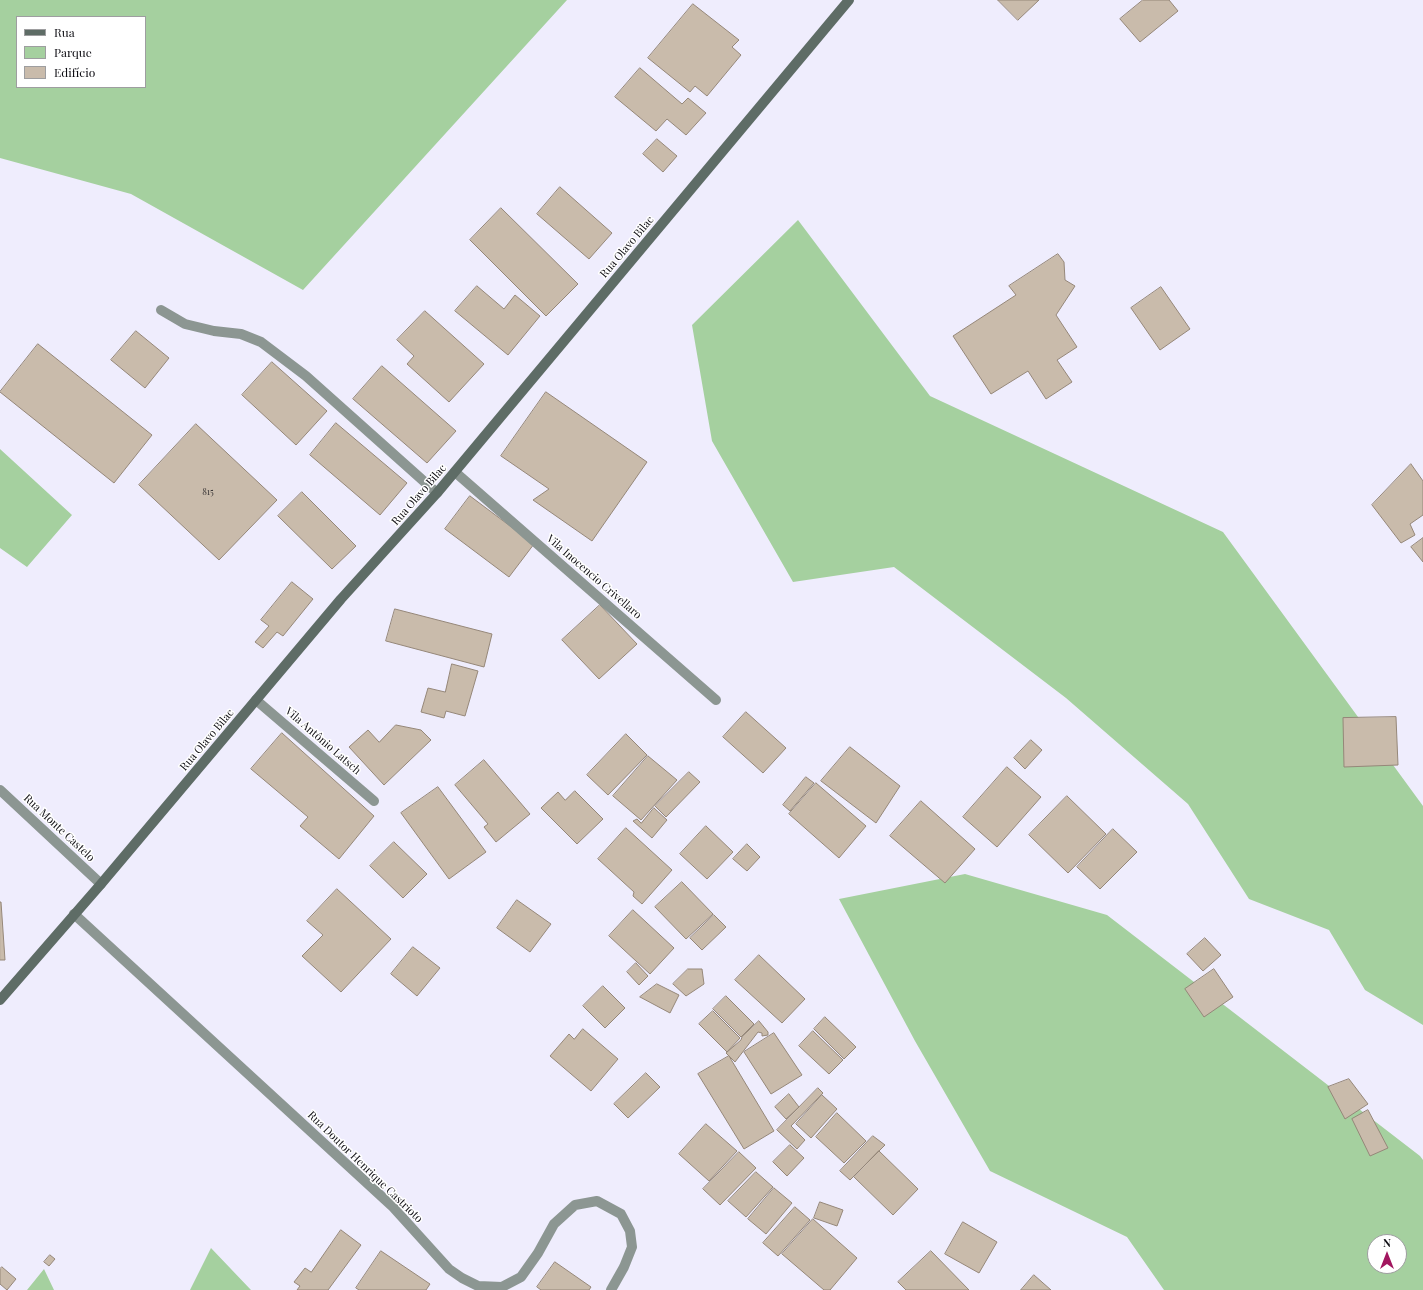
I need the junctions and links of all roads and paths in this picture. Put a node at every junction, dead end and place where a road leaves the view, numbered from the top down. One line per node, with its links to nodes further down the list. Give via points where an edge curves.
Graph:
1 (849, 0): 3 (main road, Rua Olavo Bilac)
2 (161, 310): 4 (street, via 186,324 241,334 261,342 306,376)
3 (455, 472): 4 (main road, Rua Olavo Bilac); 6 (street, Vila Inocencio Crivellaro)
4 (437, 493): 5 (main road, Rua Olavo Bilac, via 341,599)
5 (256, 700): 8 (street, Vila Antônio Latsch); 9 (main road, Rua Olavo Bilac)
6 (716, 700)
7 (0, 790): 9 (street, Rua Monte Castelo)
8 (374, 801)
9 (101, 884): 10 (main road, Rua Olavo Bilac)
10 (74, 914): 11 (main road, Rua Olavo Bilac); 12 (street, Rua Doutor Henrique Castrioto, via 392,1206 449,1269 478,1286 502,1287 520,1277 538,1253 554,1224 575,1205 597,1201 621,1214 630,1231 632,1247)
11 (0, 1000)
12 (611, 1290)

